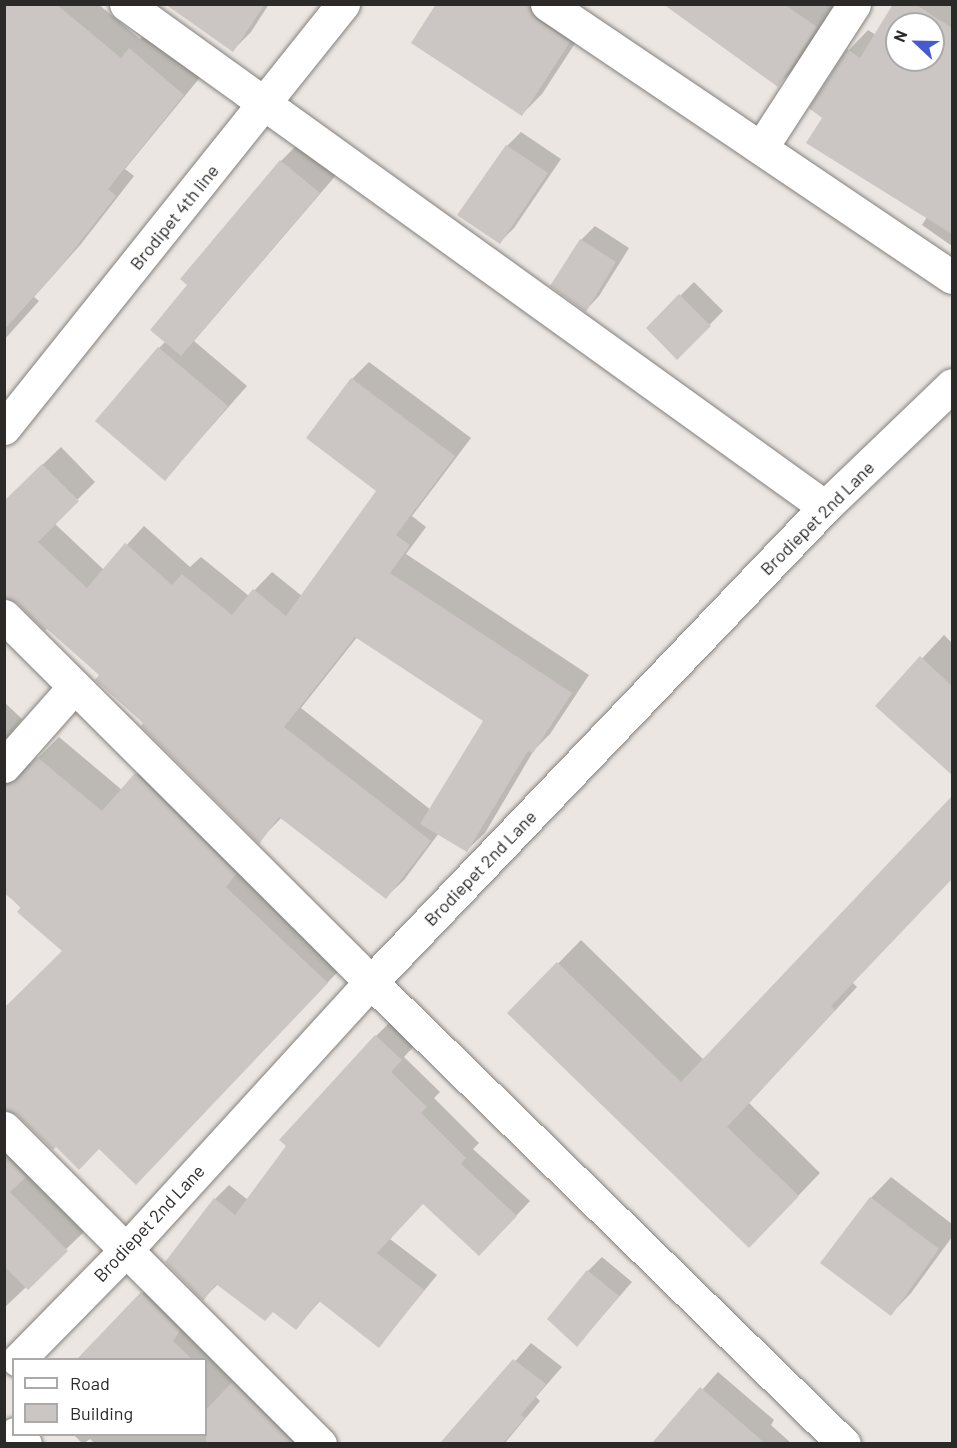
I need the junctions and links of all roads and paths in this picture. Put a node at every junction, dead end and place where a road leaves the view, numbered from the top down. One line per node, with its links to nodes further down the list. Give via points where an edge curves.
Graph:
1 (126, 4): 5 (street)
2 (343, 4): 5 (street, Brodipet 4th line)
3 (547, 4): 6 (street)
4 (854, 4): 6 (street)
5 (264, 103): 9 (street, Brodipet 4th line); 10 (street)
6 (761, 148): 7 (street)
7 (952, 277)
8 (952, 385): 10 (street, Brodiepet 2nd Lane)
9 (4, 428)
10 (825, 507): 14 (street, Brodiepet 2nd Lane)
11 (4, 616): 12 (street)
12 (74, 687): 13 (street); 14 (street)
13 (4, 766)
14 (370, 982): 16 (street, Brodiepet 2nd Lane); 19 (street)
15 (4, 1128): 16 (street)
16 (125, 1251): 17 (street, Brodiepet 2nd Lane); 18 (street)
17 (19, 1358)
18 (320, 1443)
19 (844, 1443)

